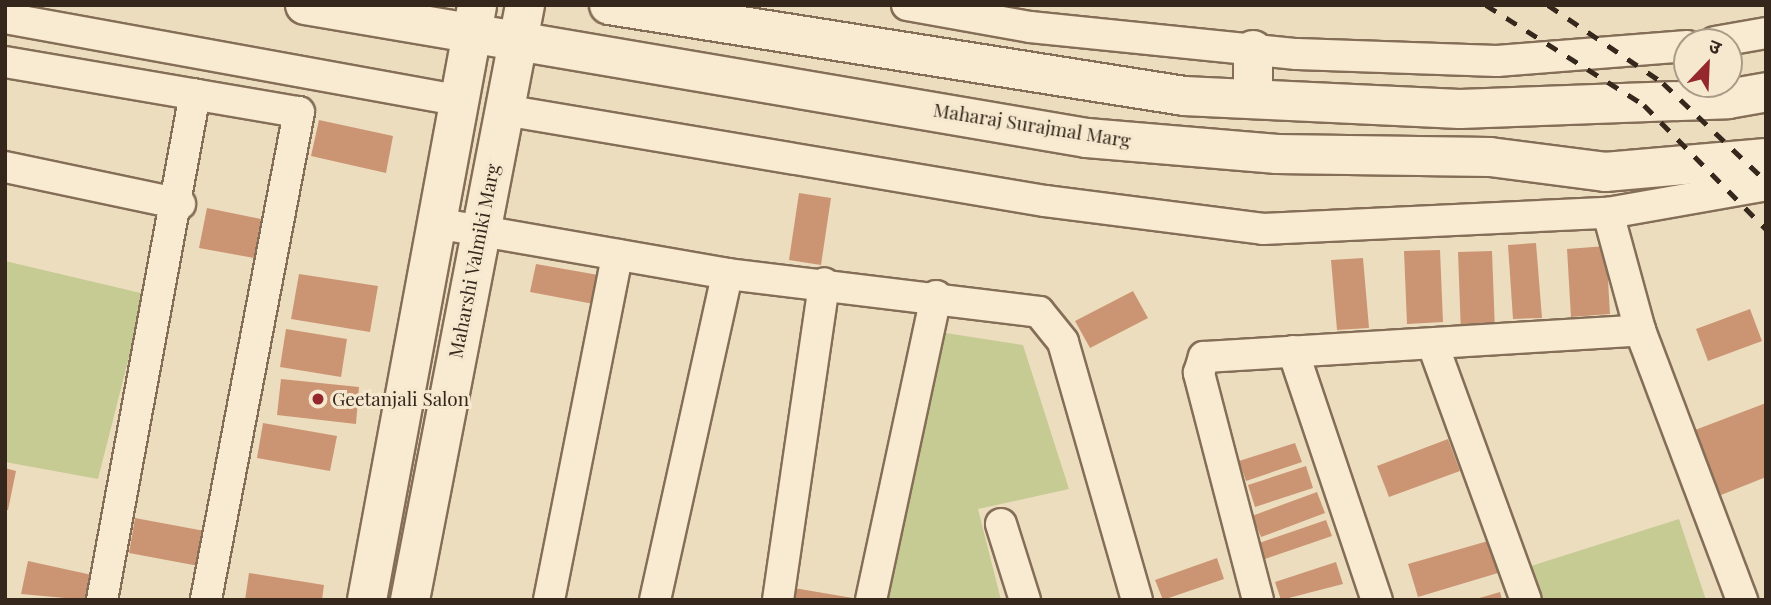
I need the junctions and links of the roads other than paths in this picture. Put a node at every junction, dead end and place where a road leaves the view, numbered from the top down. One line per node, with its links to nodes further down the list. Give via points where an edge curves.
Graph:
1 (305, 5): 5 (main road, Maharaj Surajmal Marg)
2 (609, 5): 14 (main road, via 1184,96)
3 (907, 5): 10 (street, via 1030,27)
4 (5, 18): 15 (street)
5 (475, 18): 6 (main road, Maharaj Surajmal Marg); 15 (main road)
6 (523, 21): 16 (main road, Maharshi Valmiki Marg); 17 (main road, Maharaj Surajmal Marg, via 1087,138 1278,154 1490,157 1605,172)
7 (1766, 33): 8 (street)
8 (1743, 37)
9 (1673, 47): 10 (street, via 1497,61)
10 (1253, 50): 14 (main road)
11 (5, 62): 13 (street)
12 (1766, 92): 14 (main road, via 1728,99 1460,108)
13 (195, 94): 20 (street); 33 (street, via 299,112)
14 (1253, 99)
15 (457, 100): 22 (main road)
16 (504, 110): 21 (street, via 1045,201 1263,229); 23 (main road, Maharshi Valmiki Marg)
17 (1766, 158)
18 (5, 167): 20 (street)
19 (1766, 185): 21 (street)
20 (180, 204): 32 (street)
21 (1608, 213): 28 (street)
22 (436, 223): 23 (street); 34 (main road)
23 (478, 231): 24 (street); 35 (main road, Maharshi Valmiki Marg)
24 (617, 255): 25 (street); 36 (street)
25 (727, 274): 26 (street); 37 (street)
26 (824, 283): 27 (street); 38 (street)
27 (936, 296): 39 (street); 41 (street, via 1021,308 1052,323)
28 (1640, 330): 29 (street); 45 (street)
29 (1433, 345): 30 (street); 44 (street)
30 (1293, 351): 42 (street, via 1213,353 1200,364); 43 (street)
31 (1001, 524): 40 (street)
32 (102, 600)
33 (206, 600)
34 (368, 600)
35 (410, 600)
36 (549, 600)
37 (654, 600)
38 (778, 600)
39 (871, 600)
40 (1025, 600)
41 (1137, 600)
42 (1258, 600)
43 (1377, 600)
44 (1526, 600)
45 (1742, 600)

